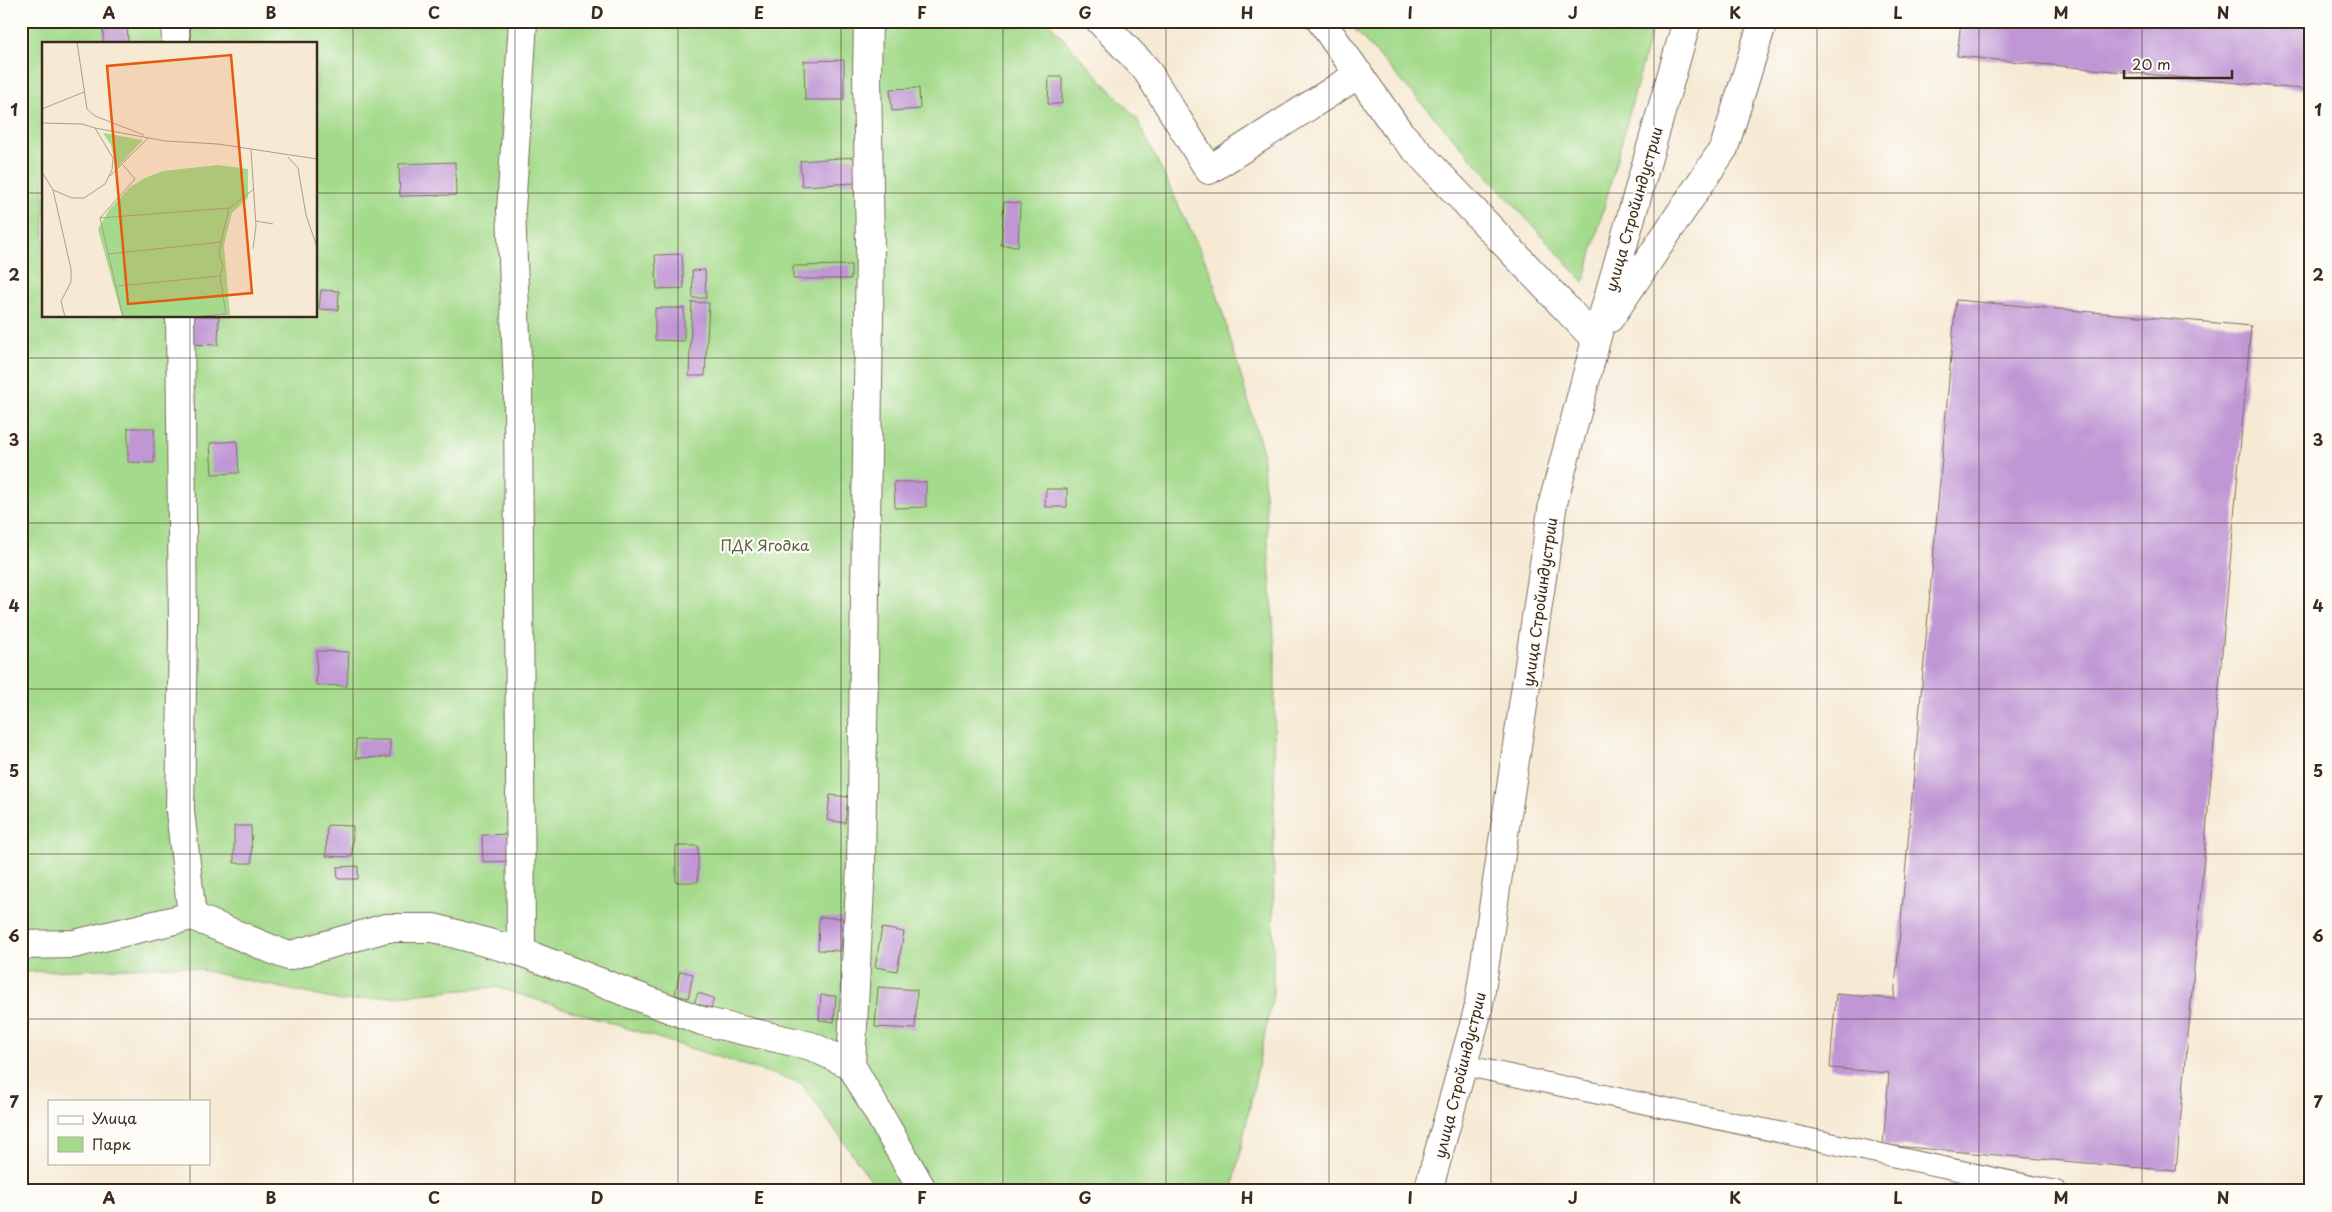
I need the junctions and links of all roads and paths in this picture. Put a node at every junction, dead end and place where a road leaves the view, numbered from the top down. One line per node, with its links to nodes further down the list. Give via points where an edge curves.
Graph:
1 (175, 21): 8 (street)
2 (523, 21): 14 (street, via 511,210 518,388)
3 (868, 21): 15 (street, via 870,248 861,847)
4 (1100, 21): 9 (street, via 1146,69 1209,170)
5 (1321, 21): 9 (street)
6 (1687, 21): 11 (street, улица Стройиндустрии)
7 (1763, 21): 11 (street, via 1724,148)
8 (176, 42)
9 (1359, 74): 11 (street, via 1400,133)
10 (180, 318): 12 (street, via 183,618 180,811)
11 (1596, 340): 16 (street, улица Стройиндустрии, via 1553,503 1478,1010)
12 (192, 916): 13 (street, via 74,944); 14 (street, via 288,956 386,928 434,928)
13 (21, 945)
14 (521, 952): 15 (street, via 702,1021 811,1046)
15 (851, 1065): 17 (street)
16 (1463, 1065): 18 (street, улица Стройиндустрии); 19 (lane)
17 (923, 1191)
18 (1428, 1191)
19 (2056, 1191)

